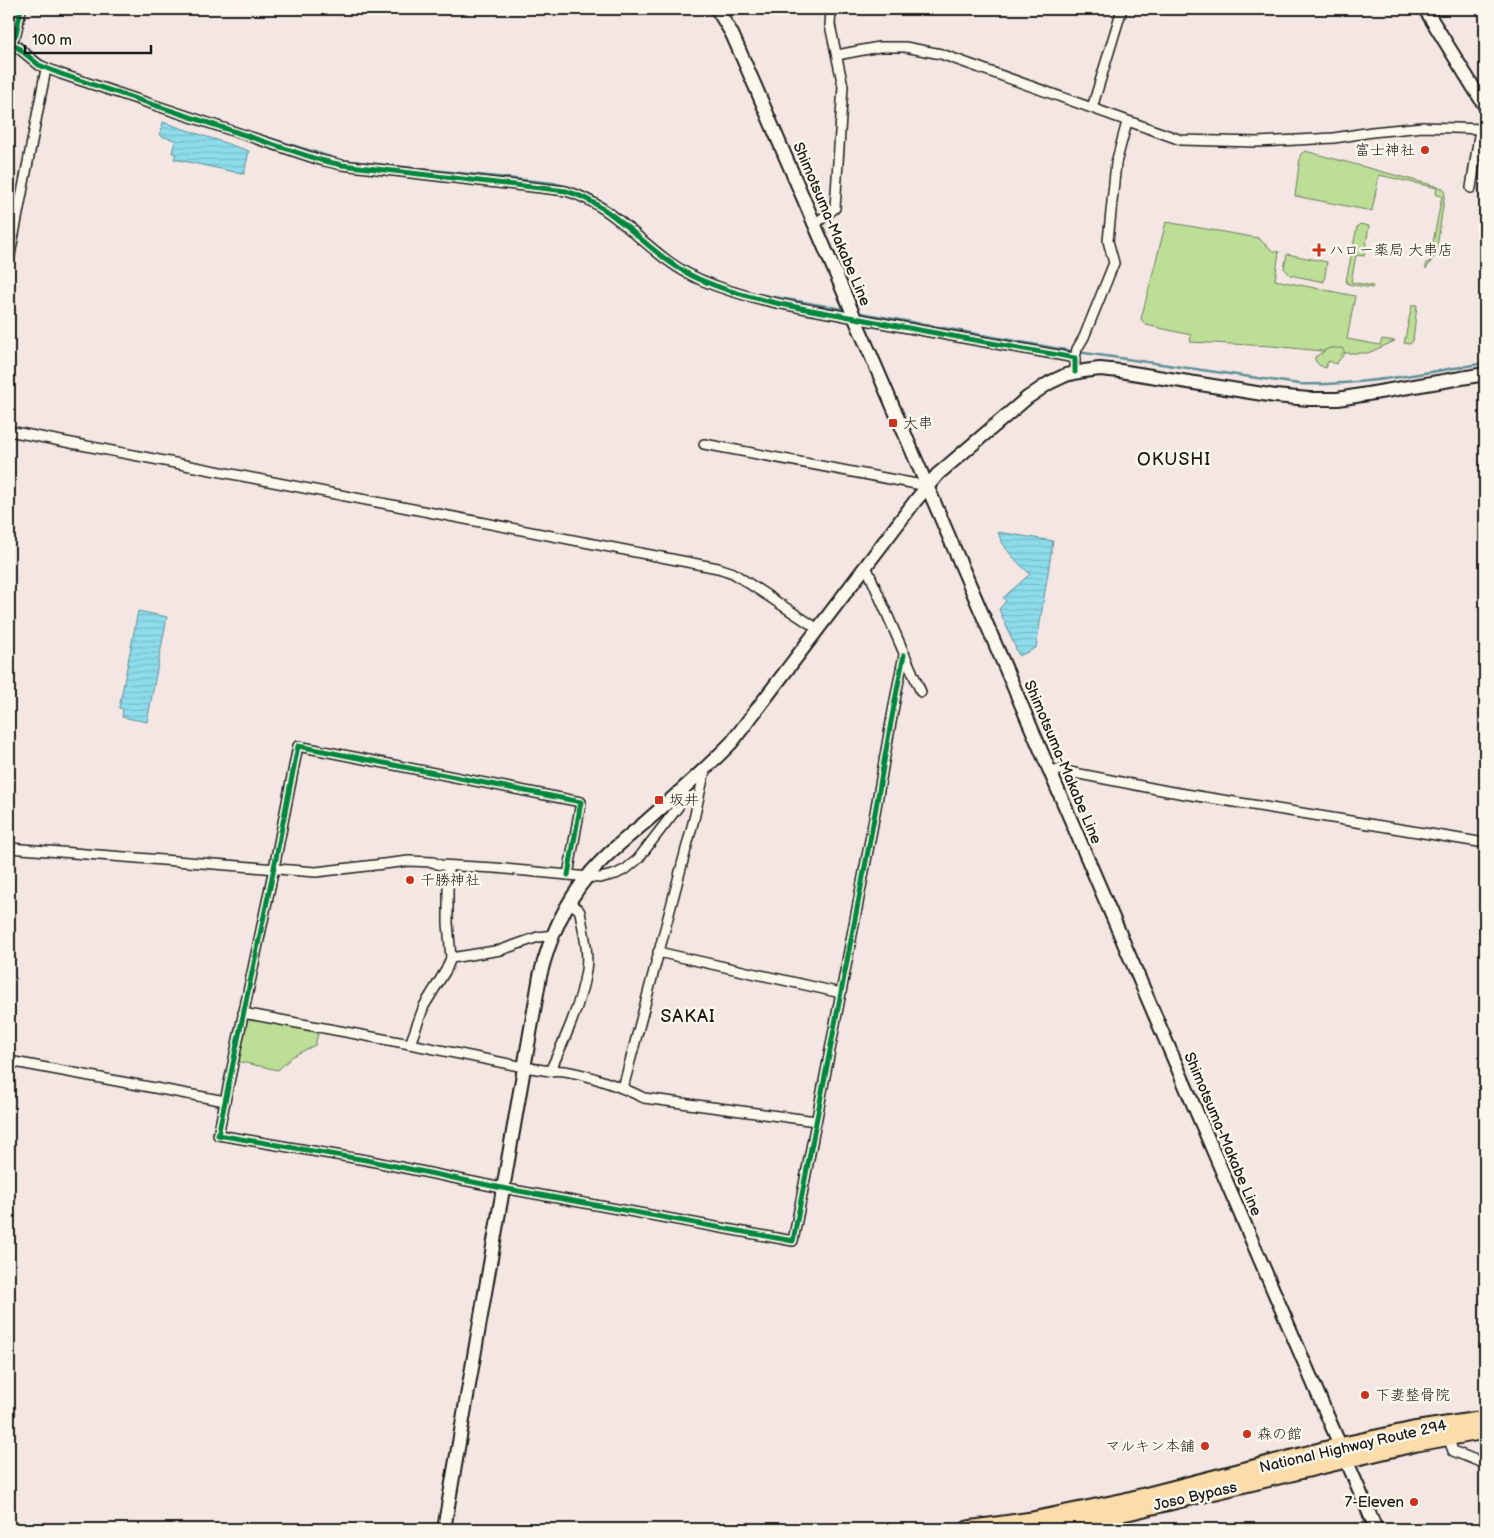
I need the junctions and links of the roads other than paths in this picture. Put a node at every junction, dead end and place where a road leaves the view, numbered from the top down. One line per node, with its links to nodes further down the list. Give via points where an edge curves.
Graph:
1 (20, 9): 7 (street, via 11,42)
2 (717, 9): 13 (street, Shimotsuma-Makabe Line, via 740,51)
3 (832, 9): 6 (street, via 830,24)
4 (1122, 9): 9 (street)
5 (1425, 9): 8 (street)
6 (837, 54): 9 (street, via 879,47 905,47 941,54); 13 (street, via 842,86 835,208)
7 (46, 68): 14 (street); 15 (street, via 342,165 553,188 576,194 604,209 665,260 699,279 747,296)
8 (1485, 106)
9 (1092, 108): 10 (street)
10 (1127, 122): 11 (street, via 1181,140 1334,138 1422,127); 16 (street, via 1116,163 1108,241 1114,263)
11 (1483, 129): 12 (street)
12 (1471, 188)
13 (814, 225): 15 (street, Shimotsuma-Makabe Line)
14 (9, 260)
15 (854, 318): 16 (street); 21 (street, Shimotsuma-Makabe Line)
16 (1076, 354): 17 (street)
17 (1075, 372): 18 (street, via 1120,371 1309,399 1338,399); 21 (street, via 1027,398)
18 (1485, 374)
19 (9, 431): 23 (street, via 718,568 733,573)
20 (704, 444): 21 (street)
21 (927, 486): 22 (street); 27 (street, Shimotsuma-Makabe Line)
22 (866, 566): 23 (street); 24 (street)
23 (818, 629): 26 (street, via 742,729)
24 (904, 655): 25 (street); 39 (street)
25 (921, 692)
26 (705, 770): 28 (street); 37 (street)
27 (1049, 770): 29 (street); 52 (street, Shimotsuma-Makabe Line)
28 (686, 786): 34 (street); 34 (street, via 678,807 638,859 616,874 600,878)
29 (1485, 843)
30 (9, 848): 32 (street)
31 (448, 866): 32 (street, via 409,861 326,872); 33 (street); 38 (street)
32 (274, 868): 33 (street, via 298,746 581,802); 40 (street)
33 (568, 875): 34 (street)
34 (587, 876): 35 (street)
35 (569, 902): 36 (street); 44 (street, via 580,912 586,969 567,1035)
36 (553, 935): 38 (street, via 501,950); 43 (street, via 540,976)
37 (658, 952): 39 (street); 45 (street)
38 (451, 958): 41 (street, via 424,1006)
39 (841, 993): 47 (street)
40 (243, 1013): 41 (street); 46 (street)
41 (410, 1044): 43 (street)
42 (9, 1061): 46 (street)
43 (524, 1067): 44 (street); 48 (street)
44 (550, 1071): 45 (street, via 559,1069)
45 (623, 1088): 47 (street, via 644,1098)
46 (225, 1101): 48 (street, via 218,1135 366,1160)
47 (816, 1121): 48 (street, via 792,1241)
48 (502, 1188): 56 (street)
49 (1485, 1419): 52 (highway, National Highway Route 294)
50 (1485, 1431): 51 (highway, National Highway Route 294)
51 (1448, 1437): 53 (highway, National Highway Route 294); 54 (street, via 1453,1451)
52 (1339, 1446): 53 (street, Shimotsuma-Makabe Line); 55 (highway, National Highway Route 294)
53 (1345, 1460): 58 (highway, Joso Bypass); 59 (street, Shimotsuma-Makabe Line)
54 (1485, 1464)
55 (1220, 1476): 57 (highway, Joso Bypass, via 1125,1501)
56 (444, 1529)
57 (968, 1529)
58 (1044, 1529)
59 (1376, 1529)

